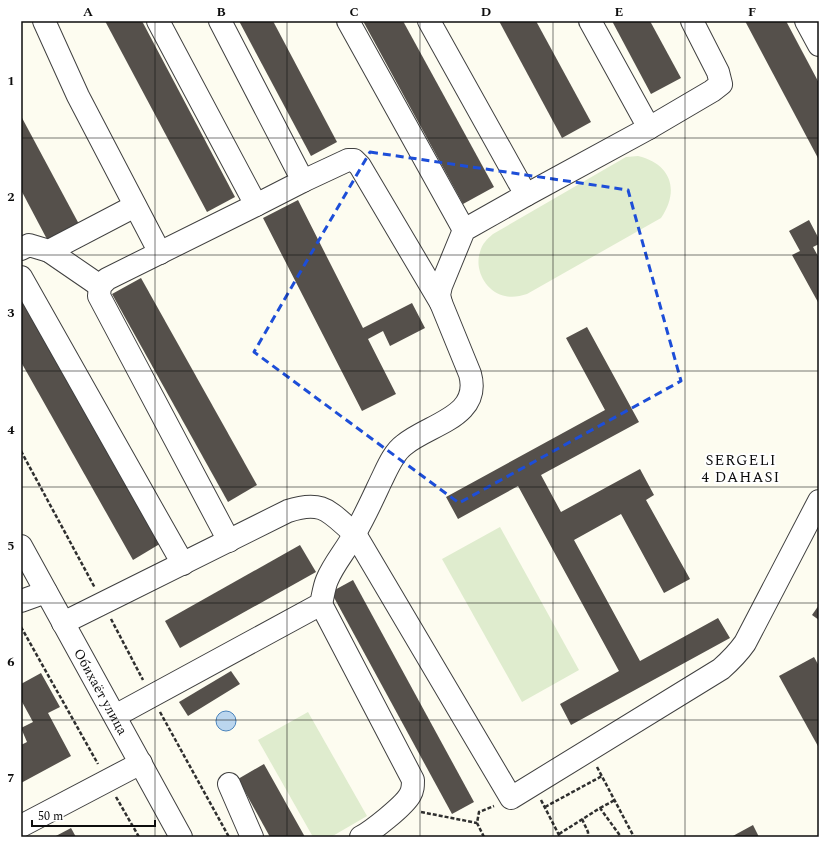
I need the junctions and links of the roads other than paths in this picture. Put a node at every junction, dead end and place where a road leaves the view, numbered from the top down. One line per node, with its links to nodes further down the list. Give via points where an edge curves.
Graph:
1 (44, 21): 13 (street, via 78,96)
2 (158, 21): 14 (street)
3 (220, 21): 11 (street)
4 (348, 21): 15 (street)
5 (429, 21): 12 (street)
6 (590, 21): 10 (street)
7 (692, 21): 10 (street, via 718,72 721,84)
8 (806, 21): 9 (street)
9 (819, 45)
10 (649, 128): 12 (street)
11 (303, 181): 14 (street); 20 (street, via 348,160 354,160 360,166)
12 (526, 195): 15 (street)
13 (136, 206): 16 (street); 17 (street)
14 (256, 206): 17 (street)
15 (464, 230): 20 (street, via 441,286)
16 (30, 244): 19 (street)
17 (160, 253): 19 (street, via 107,279)
18 (21, 277): 25 (street)
19 (100, 286): 23 (street, via 99,296)
20 (441, 304): 22 (street, via 470,374 472,386 468,404 404,445 390,462)
21 (819, 501): 22 (street, via 737,655 721,669 511,798)
22 (355, 534): 23 (street, via 325,509 315,506 288,511); 28 (street, via 339,556 327,581)
23 (229, 541): 25 (street)
24 (21, 546): 26 (street, Обихаёт улица)
25 (183, 564): 29 (street)
26 (46, 592): 27 (street); 29 (street, Обихаёт улица)
27 (21, 600)
28 (321, 604): 30 (street); 36 (street, via 413,780 413,787 407,800 370,832)
29 (63, 623): 30 (street, Обихаёт улица)
30 (115, 716): 31 (street, Обихаёт улица)
31 (141, 763): 33 (street); 34 (street, Обихаёт улица)
32 (229, 784): 35 (street)
33 (21, 826)
34 (181, 837)
35 (252, 837)
36 (360, 837)

